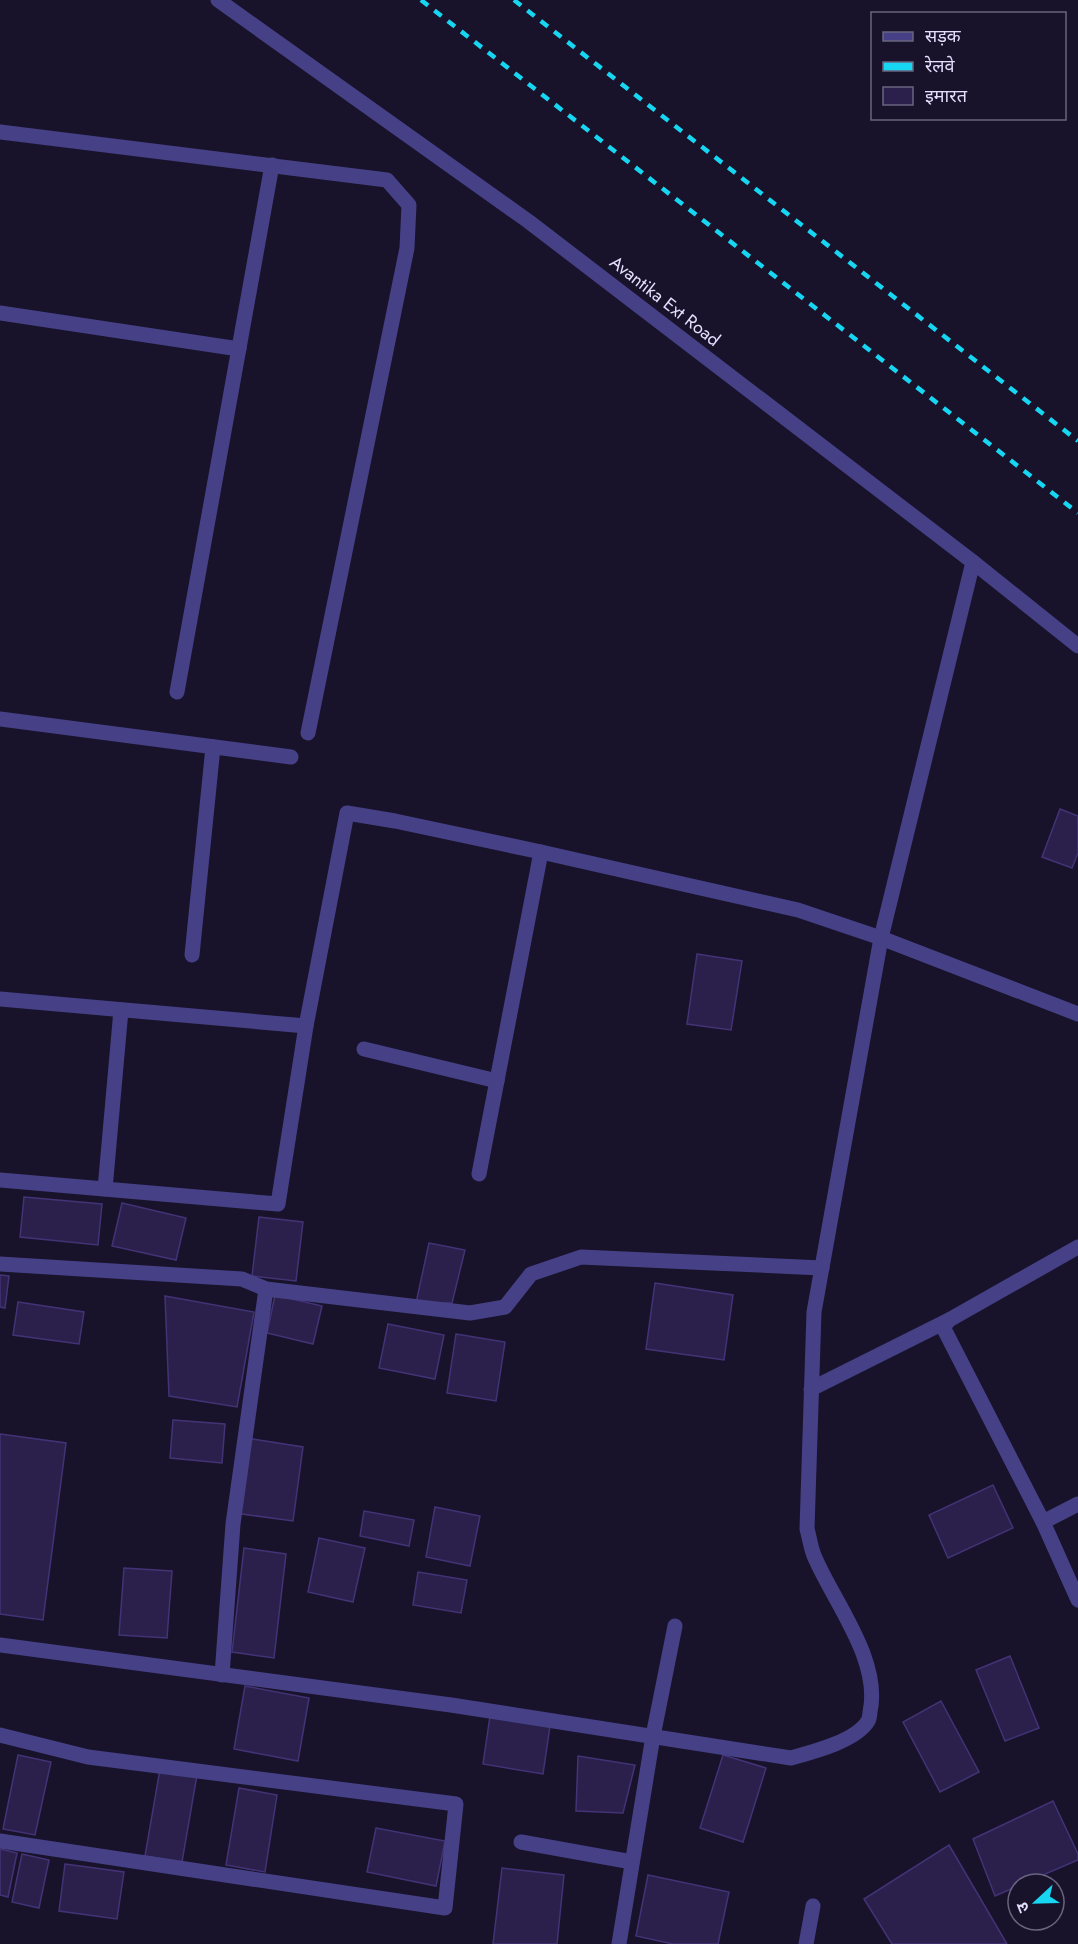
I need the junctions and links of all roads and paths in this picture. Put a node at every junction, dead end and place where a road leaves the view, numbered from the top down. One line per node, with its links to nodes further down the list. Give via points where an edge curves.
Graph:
1 (218, 0): 6 (street, Avantika Ext Road, via 528,221)
2 (0, 132): 3 (street)
3 (272, 165): 5 (street); 10 (street, via 387,180 409,205 407,248)
4 (0, 314): 5 (street)
5 (239, 349): 8 (street)
6 (973, 562): 7 (street, Avantika Ext Road); 14 (street)
7 (1078, 646)
8 (177, 692)
9 (0, 719): 11 (street)
10 (308, 733)
11 (213, 747): 12 (street); 15 (street)
12 (291, 758)
13 (542, 852): 14 (street, via 798,909); 19 (street, via 347,813); 21 (street)
14 (881, 938): 18 (street); 27 (street)
15 (192, 955)
16 (0, 999): 17 (street)
17 (121, 1010): 19 (street); 24 (street)
18 (1078, 1014)
19 (306, 1026): 24 (street, via 278,1204)
20 (364, 1049): 21 (street)
21 (497, 1081): 22 (street)
22 (479, 1174)
23 (0, 1180): 24 (street)
24 (105, 1189)
25 (1078, 1247): 29 (street)
26 (0, 1264): 28 (street, via 242,1279)
27 (822, 1268): 28 (street, via 581,1257 531,1274 505,1307 470,1313); 30 (street, via 814,1312)
28 (266, 1289): 36 (street, via 232,1524)
29 (948, 1320): 30 (street); 32 (street, via 944,1330)
30 (811, 1389): 38 (street, via 807,1529 814,1558 865,1655 872,1690 868,1720 836,1744 791,1758)
31 (1078, 1504): 32 (street)
32 (1042, 1522): 33 (street)
33 (1078, 1600)
34 (675, 1626): 38 (street)
35 (0, 1645): 36 (street)
36 (222, 1675): 38 (street)
37 (0, 1735): 39 (street, via 88,1757 456,1804 445,1908)
38 (653, 1736): 41 (street)
39 (0, 1840)
40 (521, 1842): 41 (street)
41 (632, 1862): 43 (street)
42 (813, 1906): 44 (street)
43 (619, 1944)
44 (806, 1944)

